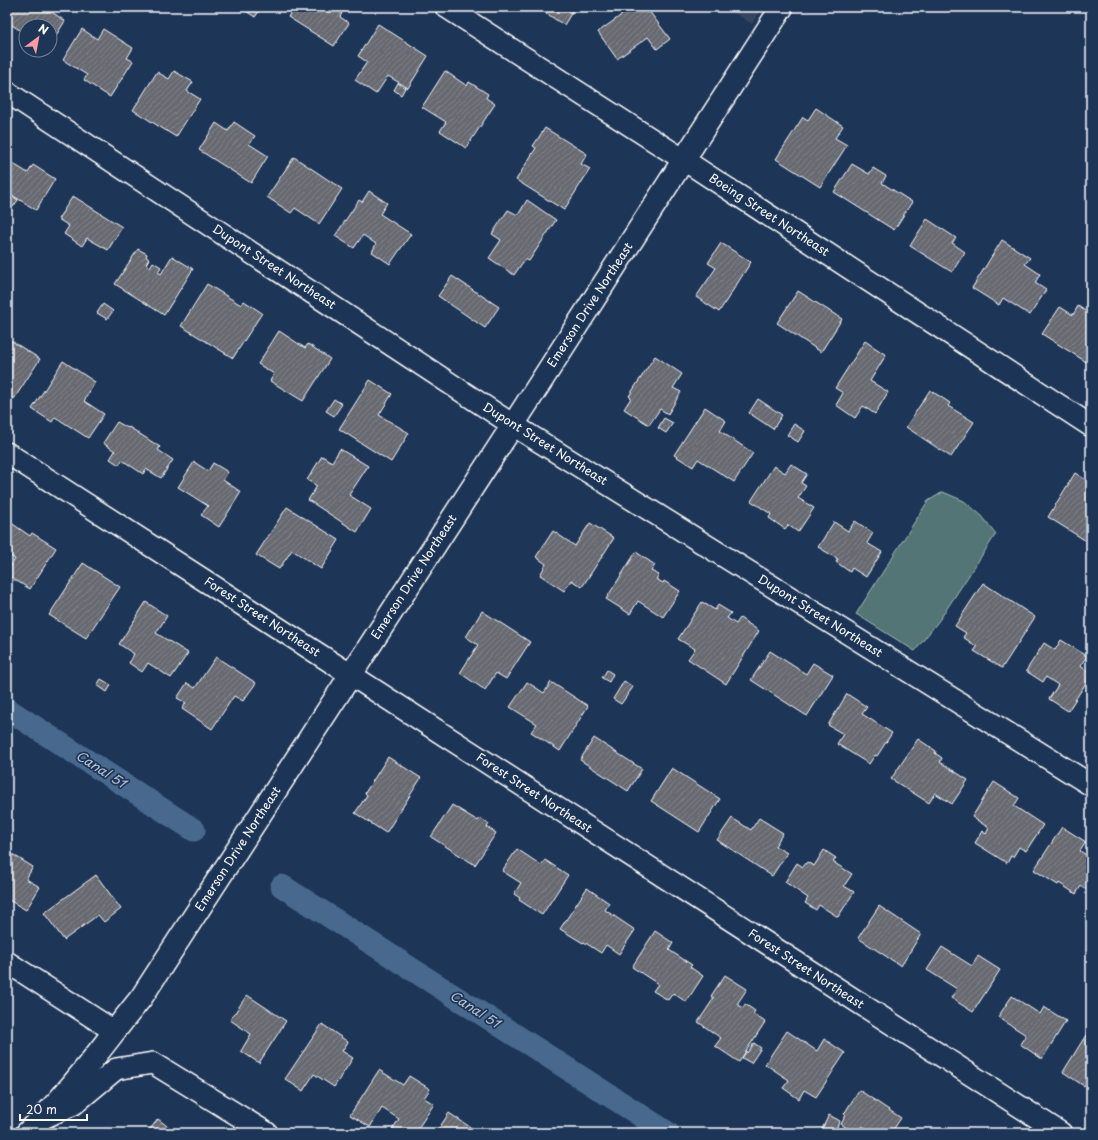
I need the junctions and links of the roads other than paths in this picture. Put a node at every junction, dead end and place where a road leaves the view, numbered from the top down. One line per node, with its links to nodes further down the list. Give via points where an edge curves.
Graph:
1 (446, 7): 4 (street, Boeing Street Northeast)
2 (782, 7): 4 (street, Emerson Drive Northeast)
3 (7, 92): 5 (street, Dupont Street Northeast)
4 (684, 160): 5 (street, Emerson Drive Northeast); 6 (street, Boeing Street Northeast)
5 (513, 425): 8 (street, Emerson Drive Northeast); 9 (street, Dupont Street Northeast)
6 (1091, 426)
7 (7, 453): 8 (street, Forest Street Northeast)
8 (351, 674): 11 (street, Emerson Drive Northeast, via 142,998); 14 (street, Forest Street Northeast)
9 (1091, 785)
10 (7, 962): 11 (street)
11 (114, 1031): 12 (street, Emerson Drive Northeast, via 66,1092)
12 (34, 1126): 13 (street, via 74,1104 116,1069 153,1063)
13 (267, 1133)
14 (1061, 1133)

